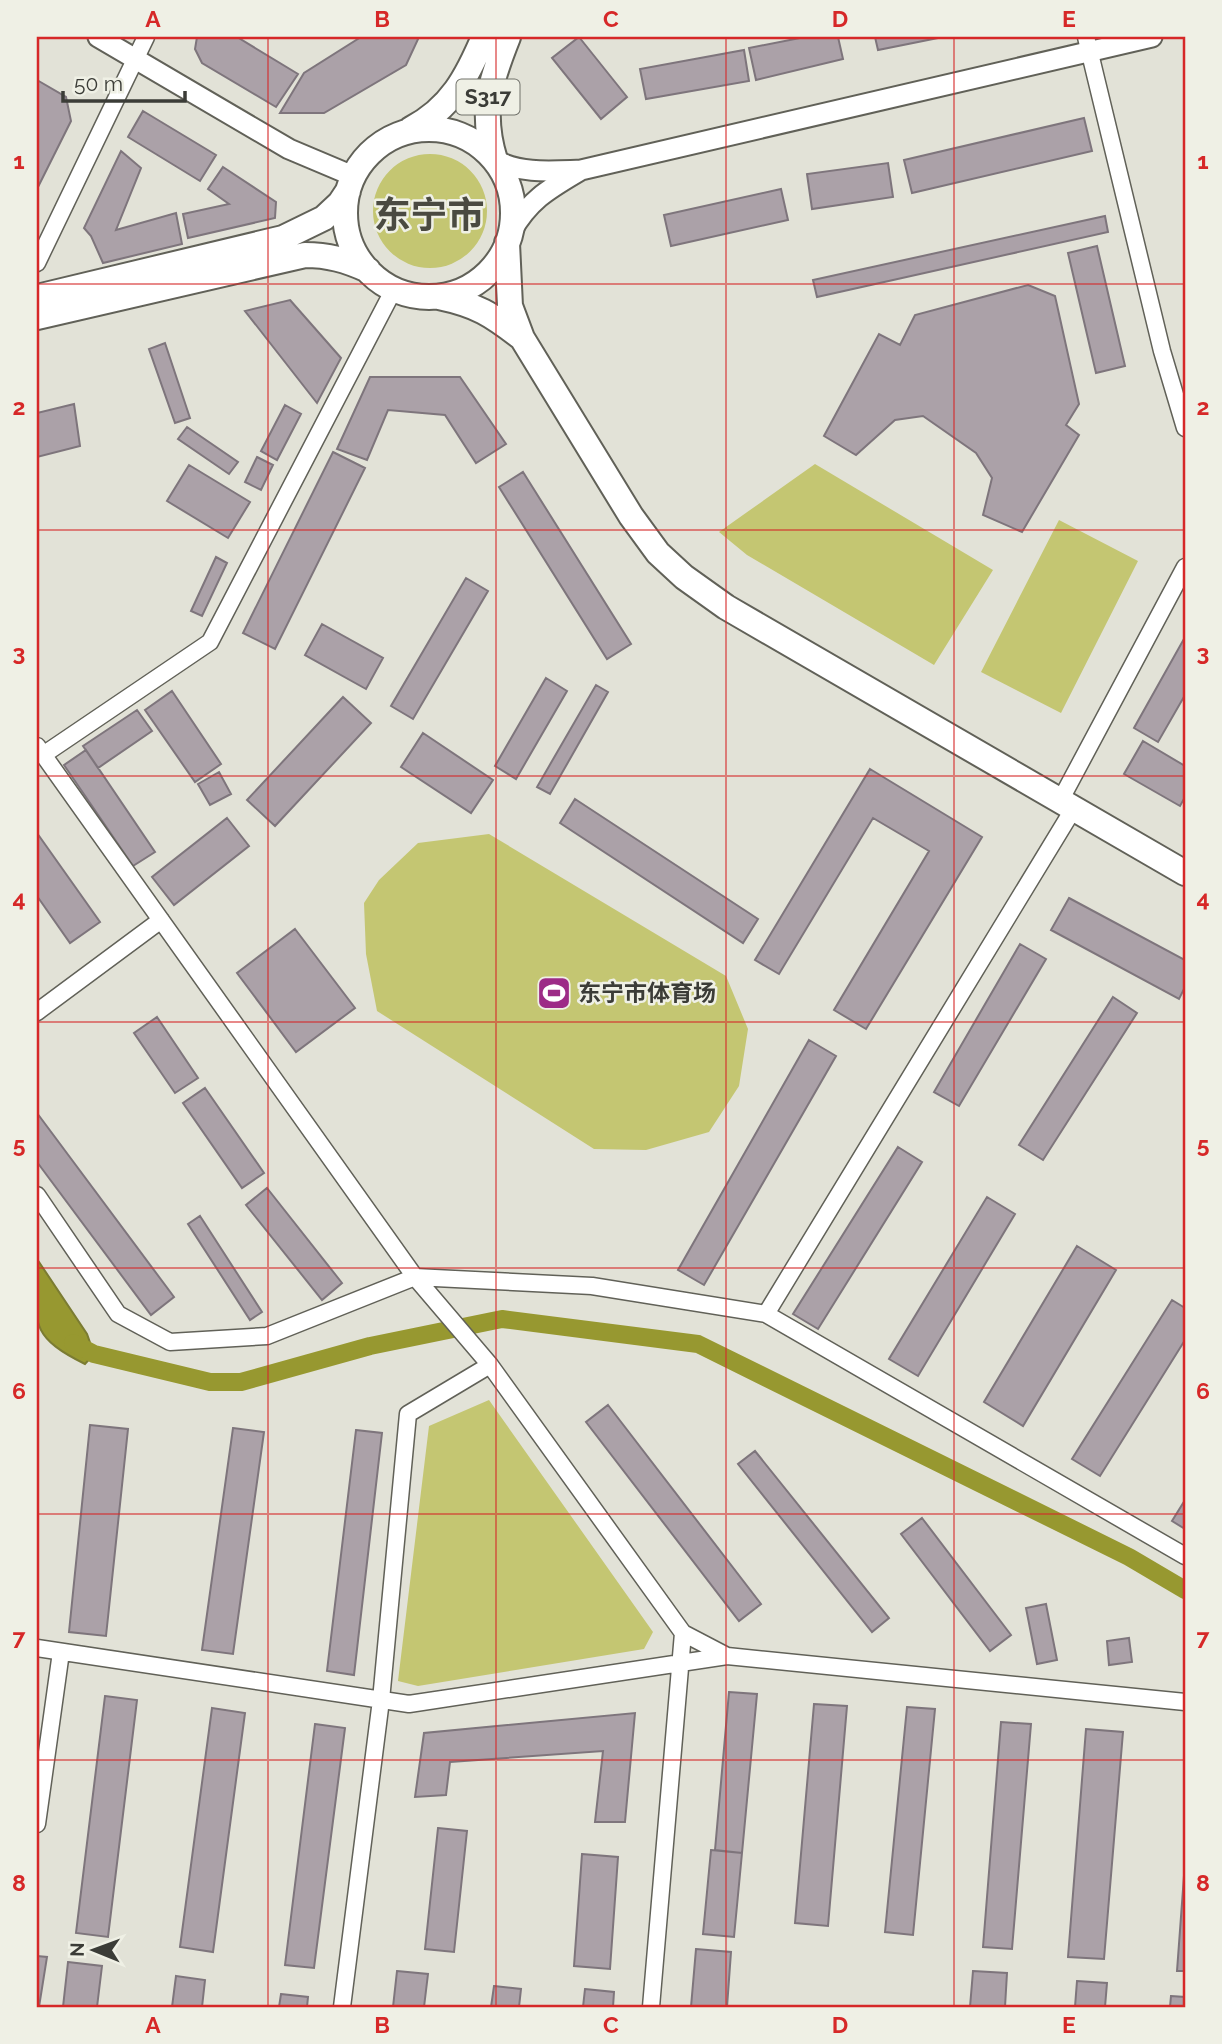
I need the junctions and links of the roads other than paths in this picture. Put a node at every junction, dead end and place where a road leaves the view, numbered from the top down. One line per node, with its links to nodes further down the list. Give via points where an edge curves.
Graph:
1 (98, 37): 7 (street)
2 (146, 37): 7 (street)
3 (484, 37): 8 (highway, S317, via 460,88 429,120)
4 (508, 37): 9 (highway, S317, via 488,99 486,122)
5 (1152, 37): 6 (street)
6 (1087, 44): 10 (street); 19 (street)
7 (136, 59): 11 (street); 13 (street)
8 (408, 131): 9 (highway, via 432,128 455,132 477,143); 11 (highway, via 367,156)
9 (495, 160): 10 (street, via 512,169); 12 (highway, via 507,181 513,206)
10 (581, 170): 12 (street, via 542,194 523,213)
11 (351, 184): 14 (highway, via 346,224 353,249); 17 (highway, via 340,204 324,218 283,238)
12 (509, 237): 16 (highway, via 485,276 463,290); 18 (highway, via 510,306)
13 (37, 263)
14 (368, 270): 15 (highway); 17 (highway, via 326,255 305,255)
15 (394, 289): 16 (highway, via 412,296); 21 (street, via 210,642)
16 (438, 297): 18 (highway, via 468,303)
17 (37, 311)
18 (522, 338): 22 (highway, via 631,516 658,553 684,577 726,607)
19 (1185, 428)
20 (1185, 567): 22 (street)
21 (40, 750): 24 (street)
22 (1067, 804): 23 (highway); 28 (street)
23 (1185, 873)
24 (161, 920): 25 (street); 27 (street)
25 (37, 1012)
26 (37, 1195): 27 (street, via 118,1314 170,1342 267,1336)
27 (415, 1277): 28 (street, via 592,1286); 29 (street)
28 (766, 1314): 30 (street)
29 (487, 1362): 31 (street); 36 (street, via 408,1414)
30 (1185, 1556)
31 (683, 1633): 34 (street); 35 (street)
32 (37, 1648): 33 (street)
33 (61, 1652): 36 (street); 38 (street)
34 (727, 1656): 35 (street); 37 (street)
35 (681, 1662): 36 (street, via 409,1704); 40 (street)
36 (381, 1700): 39 (street)
37 (1185, 1702)
38 (37, 1824)
39 (342, 2007)
40 (651, 2007)

